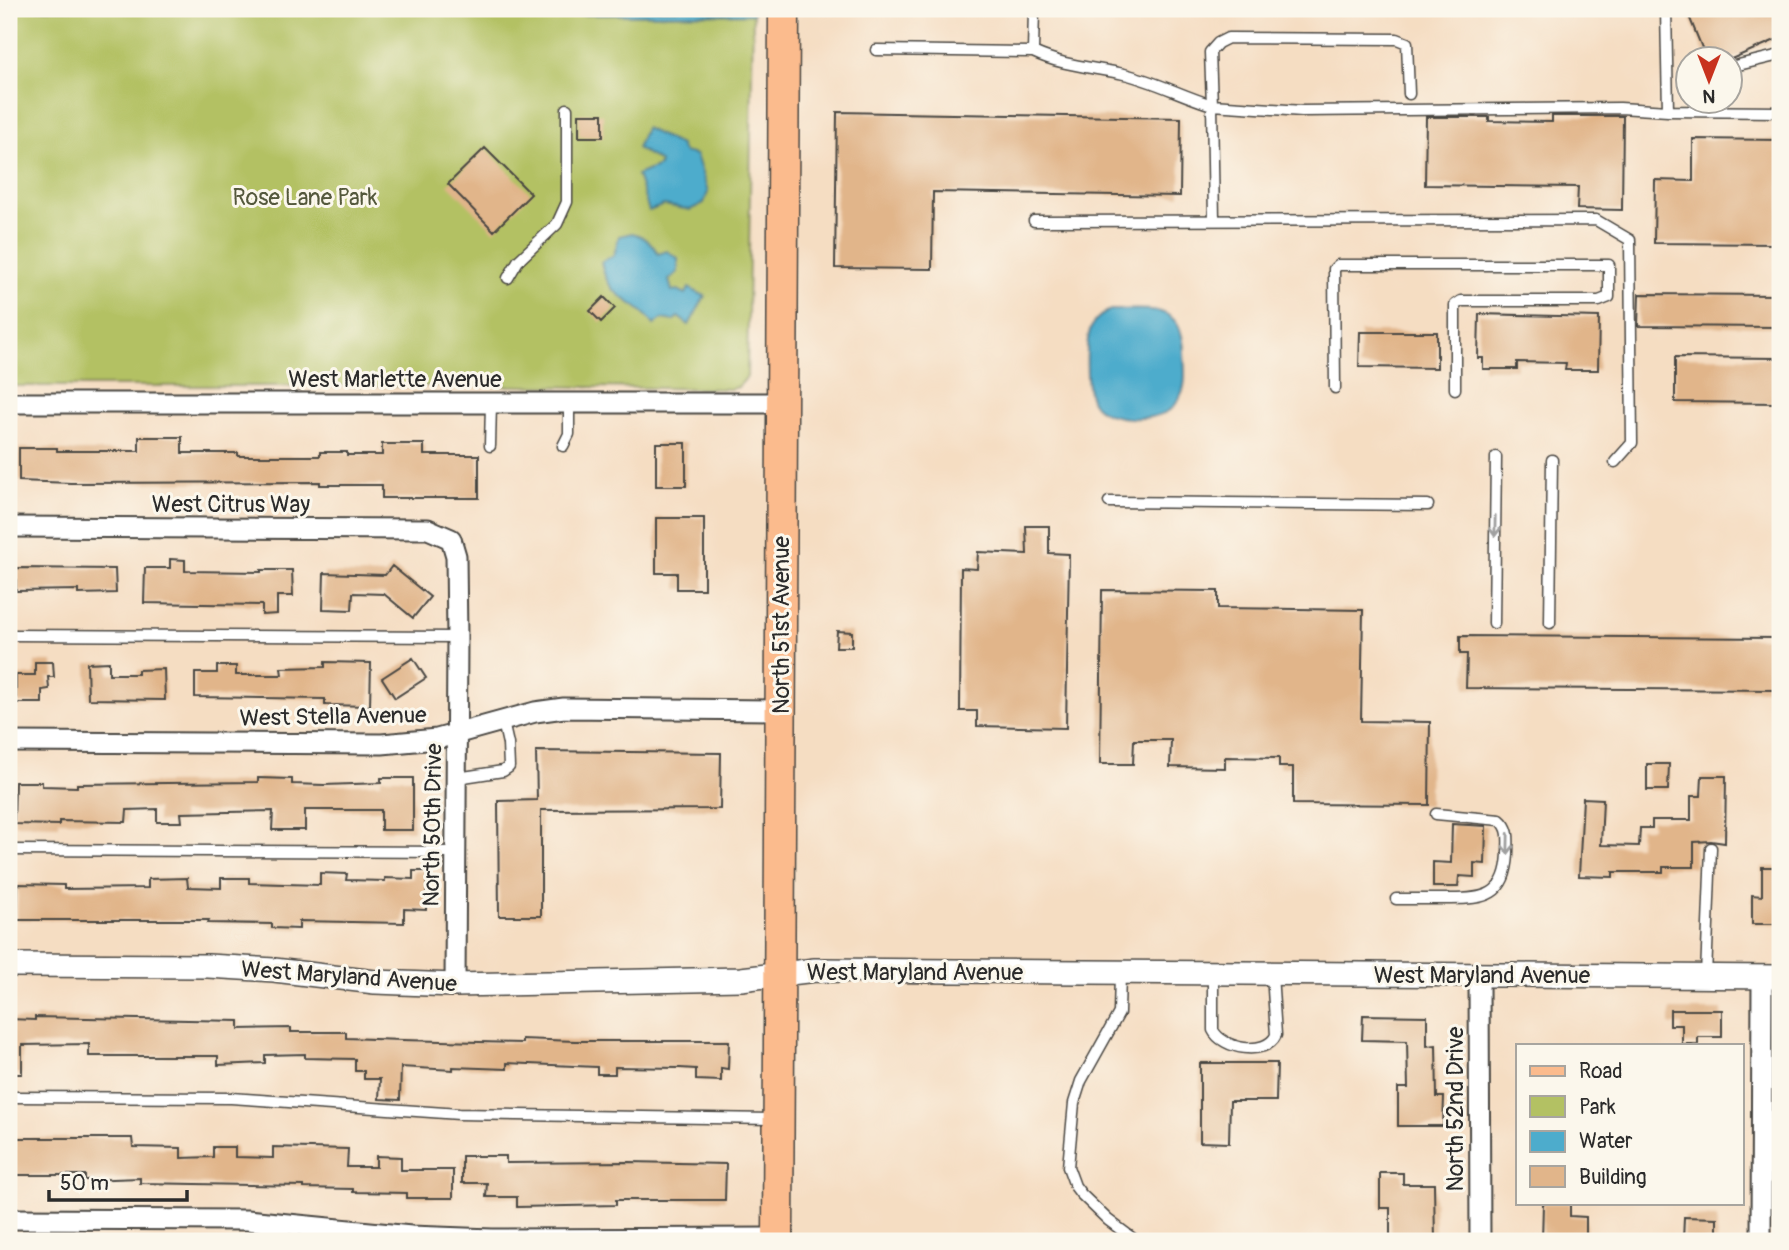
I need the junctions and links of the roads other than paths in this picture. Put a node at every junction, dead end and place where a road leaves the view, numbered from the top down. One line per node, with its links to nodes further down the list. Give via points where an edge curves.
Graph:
1 (784, 9): 23 (main road, North 51st Avenue)
2 (1034, 9): 5 (lane)
3 (1666, 9): 13 (lane)
4 (876, 50): 5 (lane)
5 (1033, 52): 9 (lane, via 1053,61 1160,84)
6 (1780, 55): 7 (lane)
7 (1744, 64)
8 (1409, 94): 9 (lane, via 1409,51 1407,43 1397,39 1228,38 1210,52)
9 (1212, 105): 13 (lane, via 1302,111); 15 (lane)
10 (567, 109): 17 (lane, via 567,202 557,224 518,261)
11 (1744, 109): 14 (lane)
12 (1674, 110): 13 (lane)
13 (1668, 111)
14 (1780, 112)
15 (1214, 220): 16 (lane); 28 (lane, via 1596,220 1619,233 1630,240 1632,443)
16 (1034, 221)
17 (508, 278)
18 (1335, 388): 19 (lane, via 1334,269 1338,265 1609,265 1609,297 1599,301 1461,301 1455,305)
19 (1455, 389)
20 (9, 403): 21 (street, West Marlette Avenue)
21 (491, 403): 22 (street, West Marlette Avenue); 24 (lane)
22 (569, 403): 23 (street, West Marlette Avenue); 25 (lane, via 569,434)
23 (781, 403): 37 (main road, North 51st Avenue)
24 (490, 446)
25 (563, 446)
26 (1496, 457): 33 (lane, one-way to 33)
27 (1552, 460): 34 (lane)
28 (1615, 462)
29 (1109, 502): 30 (lane)
30 (1428, 505)
31 (9, 527): 32 (street, West Citrus Way, via 428,529)
32 (451, 539): 36 (street, North 50th Drive, via 456,556)
33 (1494, 623)
34 (1550, 623)
35 (9, 635): 36 (lane)
36 (457, 637): 39 (street, North 50th Drive)
37 (780, 710): 38 (street, West Stella Avenue, via 564,708); 51 (main road, North 51st Avenue)
38 (503, 722): 39 (street, West Stella Avenue); 41 (lane, via 509,766 503,771)
39 (457, 733): 40 (street, West Stella Avenue, via 382,744); 41 (street, North 50th Drive)
40 (9, 742)
41 (457, 778): 45 (street, North 50th Drive)
42 (1436, 814): 46 (lane, one-way to 46, via 1506,824 1507,868 1500,885 1477,899)
43 (1711, 848): 53 (lane)
44 (9, 850): 45 (lane)
45 (456, 852): 55 (street, North 50th Drive)
46 (1395, 899)
47 (9, 965): 55 (street, West Maryland Avenue, via 208,966)
48 (1120, 972): 49 (street, West Maryland Avenue); 51 (street, West Maryland Avenue, via 815,970); 60 (lane, via 1119,1013 1081,1081 1074,1103 1068,1167 1082,1194)
49 (1213, 973): 50 (street, West Maryland Avenue); 50 (lane, via 1213,1030 1238,1047 1249,1048 1268,1044 1276,1035)
50 (1272, 974): 52 (street, West Maryland Avenue)
51 (779, 975): 55 (street, West Maryland Avenue); 57 (main road, North 51st Avenue)
52 (1479, 976): 53 (street, West Maryland Avenue); 61 (street, North 52nd Drive)
53 (1706, 976): 54 (street, West Maryland Avenue)
54 (1771, 977): 62 (street)
55 (455, 985)
56 (9, 1097): 57 (lane, via 231,1098 460,1114)
57 (779, 1119): 59 (main road, North 51st Avenue)
58 (9, 1219): 59 (street, via 247,1220 492,1239)
59 (778, 1240)
60 (1136, 1241)
61 (1480, 1241)
62 (1761, 1241)

